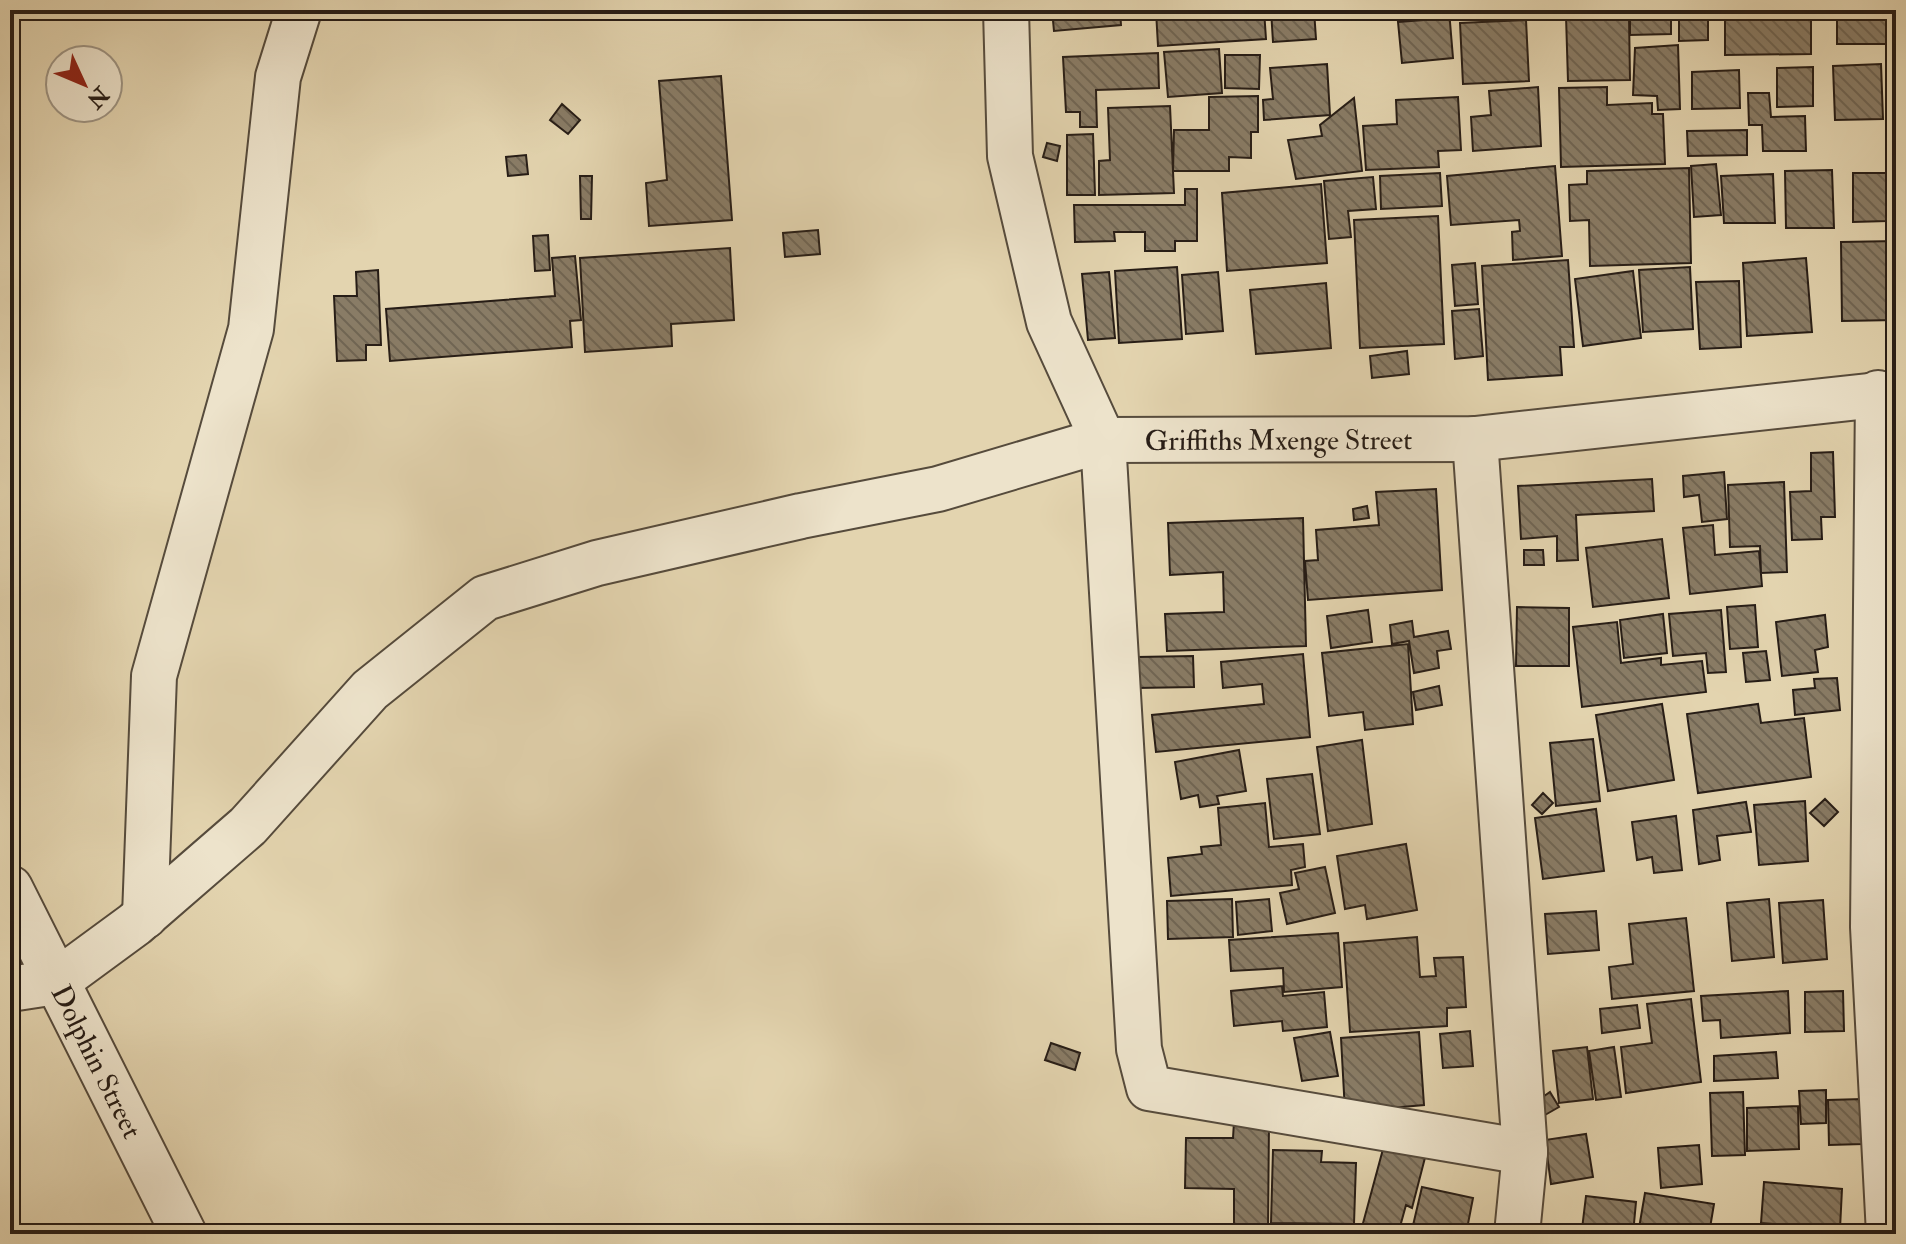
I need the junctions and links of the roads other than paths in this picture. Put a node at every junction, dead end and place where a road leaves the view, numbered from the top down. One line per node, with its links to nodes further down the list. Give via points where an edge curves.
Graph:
1 (299, 10): 7 (street, via 278,77 251,329 154,676)
2 (1006, 10): 5 (street, Griffiths Mxenge Street, via 1010,156 1049,322)
3 (1887, 393): 4 (street, Griffiths Mxenge Street); 13 (street, via 1873,927)
4 (1475, 439): 5 (street, Griffiths Mxenge Street); 10 (street)
5 (1103, 440): 7 (street, via 938,489 597,563 485,598 370,690 248,826); 10 (street, via 1139,1049 1149,1088)
6 (10, 888): 8 (street, Dolphin Street)
7 (145, 916): 8 (street)
8 (56, 982): 9 (street); 11 (street, Dolphin Street)
9 (10, 989)
10 (1525, 1152): 12 (street)
11 (184, 1234)
12 (1517, 1234)
13 (1889, 1234)

